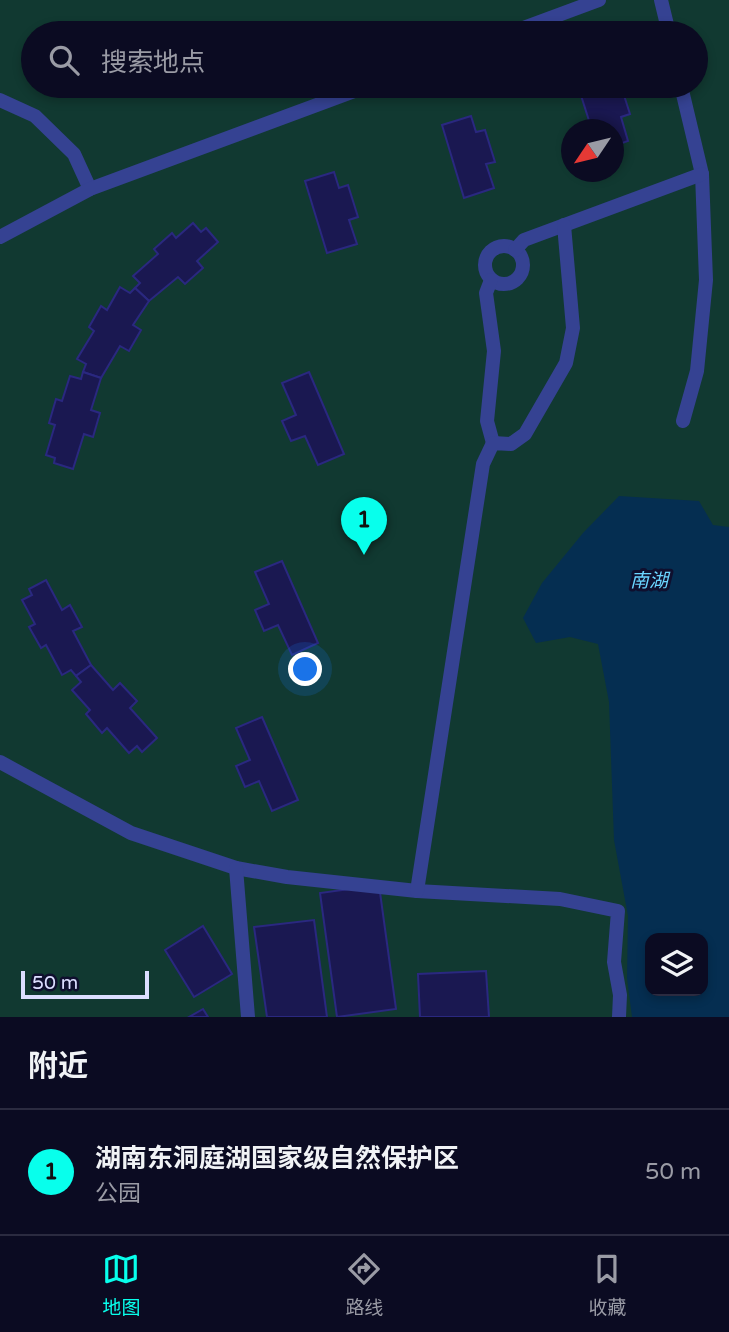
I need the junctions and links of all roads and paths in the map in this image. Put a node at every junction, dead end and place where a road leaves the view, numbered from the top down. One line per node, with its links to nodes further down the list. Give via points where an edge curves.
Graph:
1 (599, 0): 3 (street)
2 (661, 0): 4 (street)
3 (542, 21)
4 (666, 21)
5 (336, 98): 9 (street)
6 (684, 98): 8 (street)
7 (0, 100): 9 (street, via 35,117 74,154)
8 (702, 174): 10 (street); 14 (street, via 706,280 697,371)
9 (90, 189): 11 (street)
10 (564, 225): 12 (street, via 524,240); 15 (street, via 573,328 566,363 525,433 511,444)
11 (0, 237)
12 (515, 250): 13 (street, via 502,246 490,251 485,269); 13 (street, via 523,261 520,275 509,284)
13 (491, 280): 15 (street, via 486,292 494,351 487,421)
14 (682, 421)
15 (493, 443): 18 (street, via 483,464)
16 (0, 762): 17 (street, via 131,834)
17 (236, 868): 18 (street); 19 (street)
18 (417, 891): 20 (street, via 560,899 618,911 614,961)
19 (248, 1017)
20 (619, 1017)

